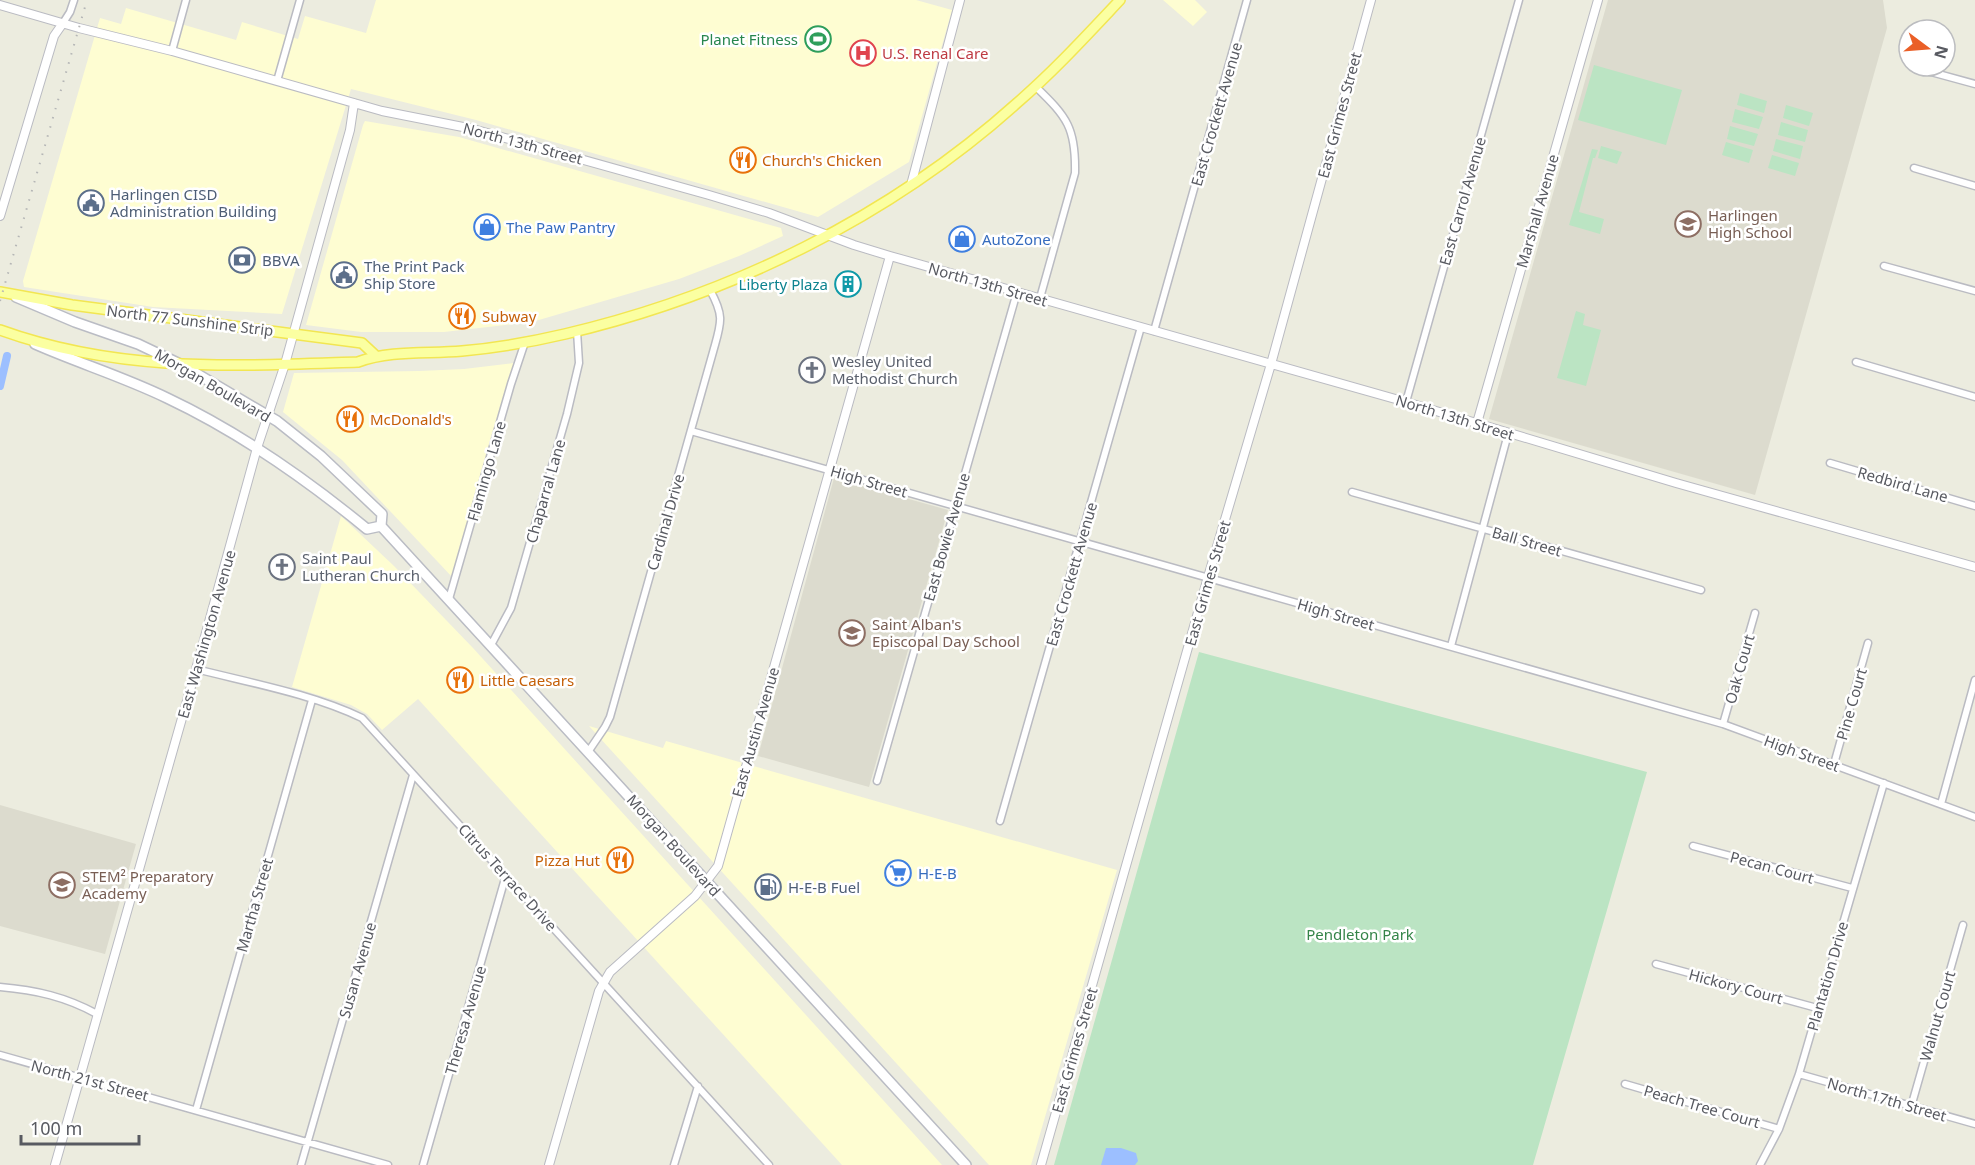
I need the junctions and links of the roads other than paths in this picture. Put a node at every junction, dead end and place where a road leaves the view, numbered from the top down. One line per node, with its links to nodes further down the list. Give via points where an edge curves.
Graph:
1 (74, 0): 11 (street)
2 (186, 0): 12 (street)
3 (300, 0): 14 (street)
4 (1120, 0): 16 (main road)
5 (1247, 0): 33 (street, East Crockett Avenue)
6 (1371, 0): 39 (street, East Grimes Street)
7 (1519, 0): 42 (street, East Carrol Avenue)
8 (1598, 0): 44 (street, Marshall Avenue)
9 (956, 1): 19 (street)
10 (0, 5): 11 (street, North 13th Street)
11 (63, 23): 12 (street, North 13th Street); 21 (street, via 54,36)
12 (172, 51): 14 (street, North 13th Street)
13 (1953, 78): 15 (street)
14 (277, 81): 17 (street, North 13th Street)
15 (1975, 84)
16 (1036, 87): 19 (main road); 29 (street, via 1067,120 1076,152 1075,172)
17 (354, 103): 22 (street, North 13th Street, via 506,138 769,213); 34 (street, East Washington Avenue)
18 (1914, 168): 20 (street)
19 (911, 185): 22 (main road)
20 (1975, 186)
21 (0, 216)
22 (829, 236): 23 (street, North 13th Street); 25 (main road)
23 (890, 256): 27 (street, North 13th Street); 49 (street, East Austin Avenue)
24 (1884, 266): 26 (street)
25 (710, 290): 32 (main road); 45 (street, Cardinal Drive, via 719,307 720,320)
26 (1975, 291)
27 (1017, 292): 29 (street, North 13th Street); 51 (street, East Bowie Avenue)
28 (4, 293): 34 (main road, North 77 Sunshine Strip); 40 (main road, Morgan Boulevard)
29 (1040, 298): 30 (street, North 13th Street)
30 (1142, 327): 33 (street, North 13th Street); 55 (street, East Crockett Avenue)
31 (4, 331): 40 (main road, via 97,356); 47 (main road, via 189,408)
32 (577, 331): 35 (main road); 62 (street, Chaparral Lane, via 579,363 567,414 511,608)
33 (1154, 331): 39 (street, North 13th Street)
34 (294, 333): 36 (main road, North 77 Sunshine Strip, via 362,343); 38 (street, East Washington Avenue)
35 (525, 342): 36 (main road); 59 (street, Flamingo Lane)
36 (376, 356): 38 (main road, via 358,362)
37 (1856, 362): 41 (street)
38 (285, 364): 40 (main road); 43 (street, East Washington Avenue)
39 (1271, 364): 42 (street, North 13th Street); 57 (street, East Grimes Street)
40 (183, 365): 43 (main road, Morgan Boulevard)
41 (1975, 397)
42 (1406, 402): 44 (street, North 13th Street)
43 (267, 415): 47 (street, East Washington Avenue); 53 (main road, Morgan Boulevard, via 321,456 382,514)
44 (1477, 423): 46 (street, North 13th Street)
45 (691, 430): 49 (street, High Street); 68 (street, Cardinal Drive, via 610,717)
46 (1508, 434): 54 (street); 56 (street, North 13th Street)
47 (257, 448): 53 (main road, via 320,490 367,528); 64 (street, East Washington Avenue)
48 (1830, 463): 52 (street, Redbird Lane)
49 (830, 470): 51 (street, High Street); 78 (street, East Austin Avenue, via 718,866)
50 (1352, 492): 54 (street, Ball Street)
51 (955, 506): 55 (street, High Street); 71 (street, East Bowie Avenue)
52 (1975, 506)
53 (381, 526): 59 (main road, Morgan Boulevard)
54 (1483, 528): 58 (street, Ball Street); 63 (street)
55 (1080, 541): 57 (street, High Street); 75 (street, East Crockett Avenue)
56 (1975, 567)
57 (1208, 577): 63 (street, High Street); 104 (street, East Grimes Street)
58 (1701, 590)
59 (449, 600): 62 (main road, Morgan Boulevard)
60 (1755, 613): 67 (street, Oak Court)
61 (1868, 643): 69 (street, Pine Court)
62 (491, 645): 68 (main road, Morgan Boulevard)
63 (1451, 646): 67 (street, High Street)
64 (196, 669): 66 (street, Citrus Terrace Drive); 85 (street, East Washington Avenue)
65 (1975, 680): 73 (street)
66 (312, 700): 70 (street, Citrus Terrace Drive, via 362,718); 92 (street, Martha Street)
67 (1723, 724): 69 (street, High Street)
68 (588, 752): 78 (main road, Morgan Boulevard)
69 (1834, 765): 72 (street, High Street)
70 (413, 775): 77 (street, Citrus Terrace Drive); 95 (street, Susan Avenue)
71 (877, 781)
72 (1884, 783): 73 (street, High Street); 79 (street, Plantation Drive)
73 (1941, 804): 74 (street, High Street)
74 (1975, 817)
75 (1000, 821)
76 (1693, 846): 79 (street, Pecan Court)
77 (506, 875): 82 (street, Citrus Terrace Drive); 99 (street, Theresa Avenue)
78 (707, 881): 82 (street, East Austin Avenue); 103 (main road, Morgan Boulevard)
79 (1852, 888): 84 (street, Plantation Drive)
80 (1963, 925): 91 (street, Walnut Court)
81 (1656, 964): 84 (street, Hickory Court)
82 (603, 982): 90 (street, Citrus Terrace Drive); 100 (street, East Austin Avenue)
83 (0, 987): 85 (street, via 61,997)
84 (1817, 1008): 87 (street, Plantation Drive)
85 (98, 1014): 88 (street, East Washington Avenue)
86 (0, 1055): 88 (street, North 21st Street)
87 (1798, 1074): 91 (street, North 17th Street); 94 (street, Plantation Drive)
88 (80, 1077): 92 (street, North 21st Street); 96 (street, East Washington Avenue)
89 (1625, 1084): 94 (street, Peach Tree Court)
90 (698, 1086): 101 (street); 102 (street, Citrus Terrace Drive)
91 (1911, 1107): 93 (street, North 17th Street)
92 (196, 1110): 95 (street, North 21st Street)
93 (1975, 1124)
94 (1779, 1129): 105 (street, Plantation Drive)
95 (308, 1143): 97 (street, Susan Avenue); 98 (street, North 21st Street)
96 (55, 1165)
97 (301, 1165)
98 (388, 1165)
99 (423, 1165)
100 (549, 1165)
101 (674, 1165)
102 (769, 1165)
103 (966, 1165)
104 (1041, 1165)
105 (1760, 1165)

